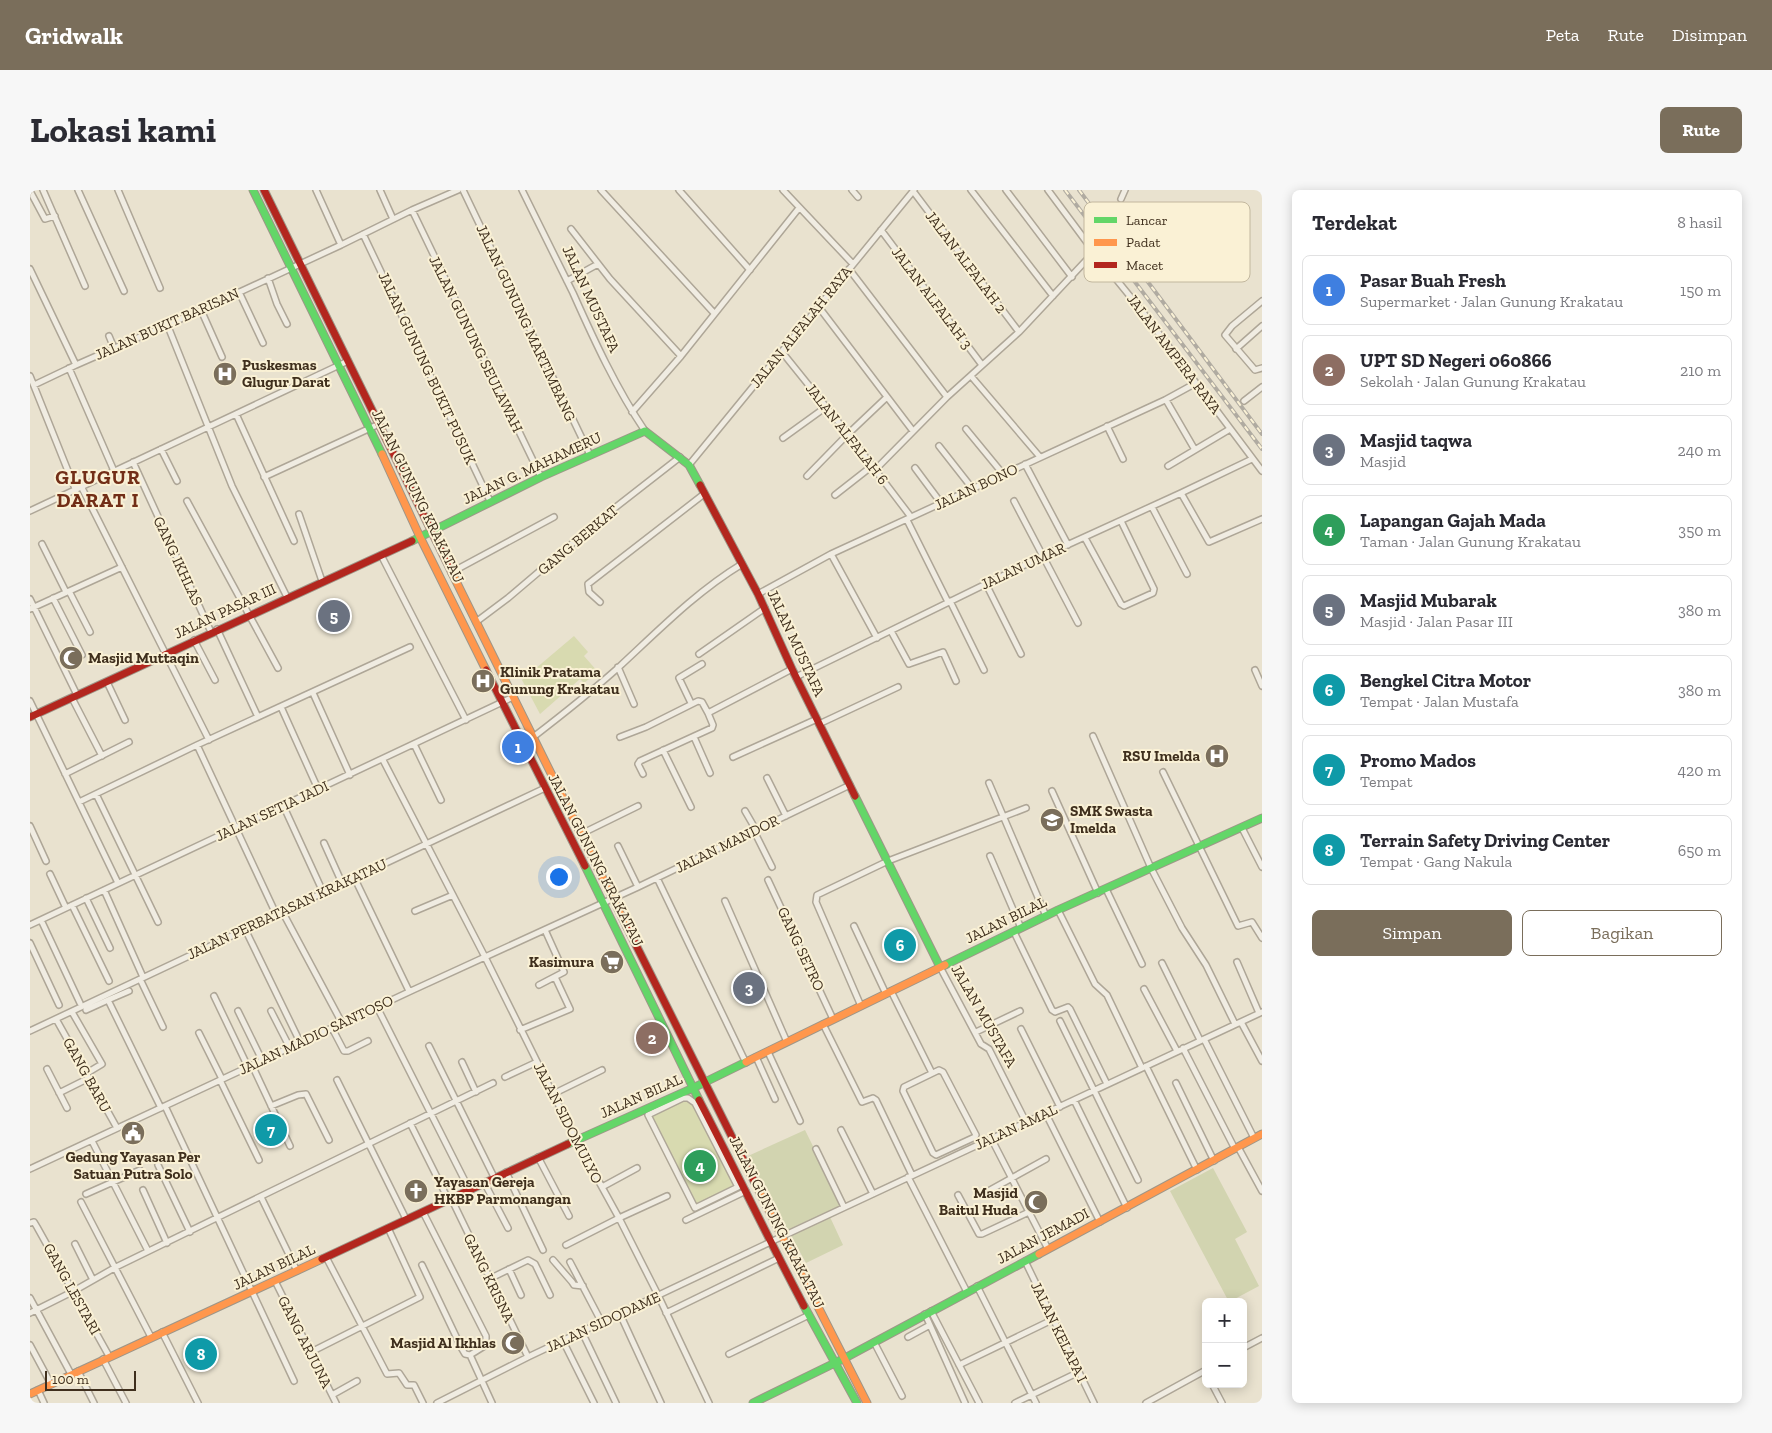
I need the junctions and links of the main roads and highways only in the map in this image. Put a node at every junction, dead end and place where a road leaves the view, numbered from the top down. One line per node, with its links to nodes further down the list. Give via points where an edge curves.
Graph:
1 (254, 190): 5 (main road, JALAN GUNUNG KRAKATAU)
2 (264, 190): 4 (main road, JALAN GUNUNG KRAKATAU)
3 (645, 431): 4 (main road, JALAN G. MAHAMERU, via 541,477); 8 (main road, JALAN MUSTAFA, via 689,465 758,594)
4 (432, 531): 5 (main road, JALAN PASAR III); 9 (main road, JALAN GUNUNG KRAKATAU)
5 (420, 537): 6 (main road, JALAN PASAR III); 10 (main road, JALAN GUNUNG KRAKATAU)
6 (33, 716)
7 (1262, 818): 8 (main road, JALAN BILAL)
8 (940, 967): 9 (main road, JALAN BILAL)
9 (705, 1081): 10 (main road, JALAN BILAL); 12 (main road, JALAN GUNUNG KRAKATAU, via 781,1237)
10 (693, 1088): 13 (main road, JALAN GUNUNG KRAKATAU, via 770,1242); 14 (main road, JALAN BILAL, via 646,1112 494,1177)
11 (1262, 1134): 12 (main road, JALAN JEMADI)
12 (845, 1358): 13 (main road, JALAN JEMADI); 17 (main road, JALAN GUNUNG KRAKATAU)
13 (836, 1363): 15 (main road, JALAN JEMADI); 16 (main road, JALAN GUNUNG KRAKATAU)
14 (30, 1394)
15 (753, 1403)
16 (857, 1403)
17 (867, 1403)

